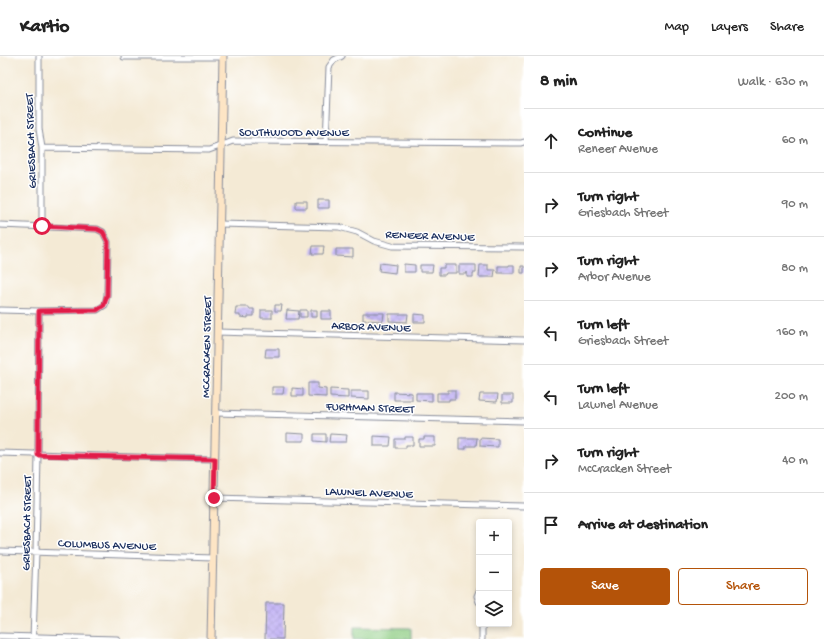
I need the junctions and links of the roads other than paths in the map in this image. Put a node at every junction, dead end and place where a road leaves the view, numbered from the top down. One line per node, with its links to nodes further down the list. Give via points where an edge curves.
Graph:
1 (39, 56): 8 (street, GRIESBACH STREET, via 39,129)
2 (223, 56): 4 (street); 7 (street, MCCRACKEN STREET)
3 (342, 56): 5 (street, via 334,60 329,67)
4 (124, 57)
5 (326, 142): 6 (street, SOUTHWOOD AVENUE); 7 (street, SOUTHWOOD AVENUE, via 233,142)
6 (524, 142)
7 (221, 146): 8 (street, SOUTHWOOD AVENUE, via 209,150); 9 (street, MCCRACKEN STREET)
8 (42, 148): 11 (street, GRIESBACH STREET)
9 (219, 224): 12 (street, RENEER AVENUE, via 339,227 392,246); 15 (street, MCCRACKEN STREET)
10 (0, 225): 11 (street)
11 (42, 226): 14 (street, via 97,229 103,232 108,242 107,295 104,305 97,310)
12 (524, 247)
13 (0, 310): 14 (street)
14 (39, 311): 20 (street, GRIESBACH STREET)
15 (217, 332): 16 (street, ARBOR AVENUE); 17 (street, MCCRACKEN STREET)
16 (524, 340)
17 (216, 413): 18 (street, FURHMAN STREET); 21 (street, MCCRACKEN STREET)
18 (524, 421)
19 (0, 453): 20 (street)
20 (38, 455): 21 (street); 25 (street, GRIESBACH STREET)
21 (215, 459): 22 (street, MCCRACKEN STREET)
22 (214, 498): 23 (street, LAWNEL AVENUE); 26 (street, MCCRACKEN STREET)
23 (524, 506)
24 (0, 551): 25 (street, COLUMBUS AVENUE)
25 (36, 552): 26 (street, COLUMBUS AVENUE); 29 (street, GRIESBACH STREET)
26 (213, 558): 31 (street, MCCRACKEN STREET)
27 (482, 627): 32 (street)
28 (0, 636): 29 (street)
29 (33, 638): 30 (street)
30 (117, 639)
31 (211, 639)
32 (482, 639)

